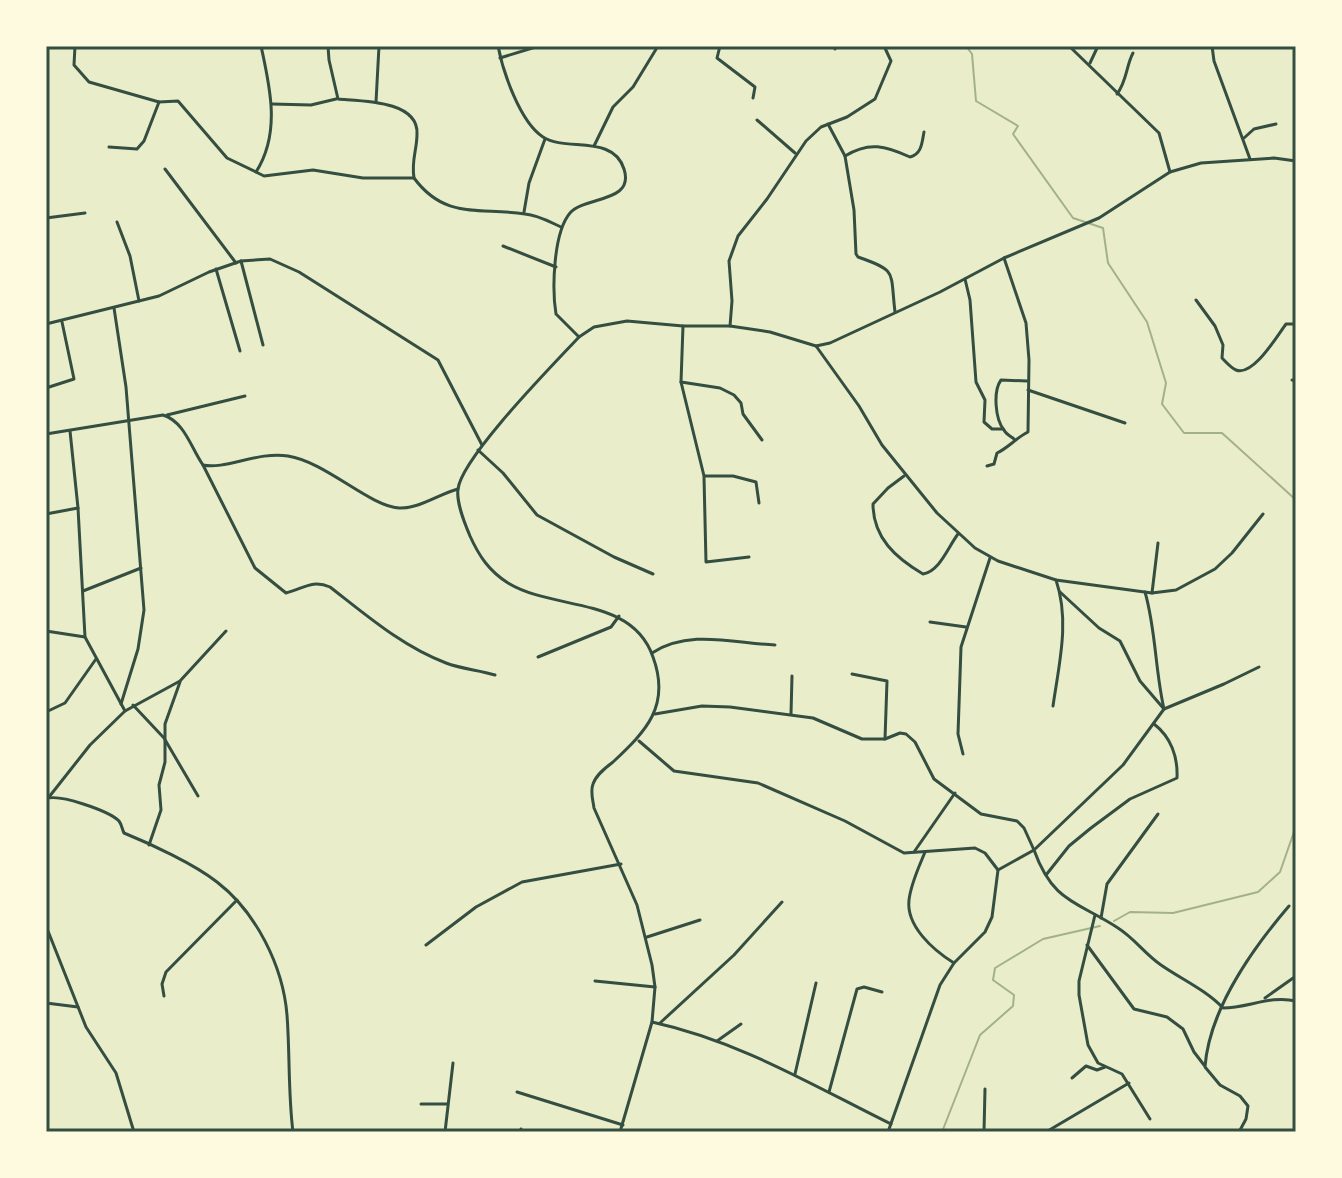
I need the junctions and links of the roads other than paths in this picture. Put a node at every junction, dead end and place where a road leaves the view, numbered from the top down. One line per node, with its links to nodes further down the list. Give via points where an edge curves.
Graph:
1 (75, 46): 19 (street, via 74,65 89,82)
2 (261, 46): 21 (street)
3 (328, 46): 18 (street)
4 (379, 46): 20 (street)
5 (498, 46): 14 (street)
6 (539, 46): 14 (street)
7 (658, 46): 28 (street, via 641,76 613,107)
8 (720, 46): 17 (street, via 717,58 755,87)
9 (884, 46): 23 (street, via 891,61 875,99)
10 (1069, 46): 15 (street)
11 (1098, 46): 15 (street)
12 (1212, 46): 26 (street)
13 (1133, 53): 16 (street)
14 (500, 58): 27 (street, via 519,107)
15 (1090, 63): 16 (street)
16 (1117, 94): 36 (street, via 1159,133)
17 (753, 98)
18 (338, 99): 20 (street); 21 (street)
19 (159, 102): 29 (street, via 137,149); 35 (street, via 178,101 227,158)
20 (376, 102): 37 (street, via 392,105 416,124)
21 (272, 104): 35 (street, via 267,143)
22 (757, 120): 30 (street)
23 (828, 124): 30 (street); 31 (street)
24 (1276, 124): 26 (street, via 1254,129)
25 (924, 132): 31 (street, via 915,156 878,145)
26 (1244, 138): 32 (street)
27 (545, 139): 28 (street); 39 (street)
28 (594, 146): 42 (street, via 620,161 625,184 615,194 583,203)
29 (109, 147)
30 (795, 153): 57 (street, via 730,252)
31 (845, 156): 52 (street, via 856,254 890,273)
32 (1250, 159): 33 (street); 36 (street)
33 (1296, 161)
34 (165, 169): 45 (street)
35 (256, 172): 37 (street, via 264,176 313,170 363,178)
36 (1170, 172): 44 (street, via 1099,218)
37 (414, 178): 39 (street, via 439,203)
38 (85, 213): 40 (street)
39 (524, 213): 42 (street)
40 (46, 218)
41 (117, 222): 50 (street)
42 (561, 227): 46 (street)
43 (503, 246): 46 (street)
44 (1004, 258): 48 (street); 62 (street, via 1026,323)
45 (239, 262): 47 (street); 59 (street); 75 (street, via 270,259 287,265 438,360)
46 (556, 267): 58 (street, via 556,314)
47 (216, 269): 50 (street); 61 (street)
48 (965, 279): 52 (street); 70 (street, via 984,422)
49 (1196, 300): 55 (street, via 1215,326 1222,358 1238,371 1255,364 1286,324)
50 (139, 301): 51 (street)
51 (114, 308): 53 (street); 68 (street)
52 (895, 313): 60 (street)
53 (61, 321): 54 (street); 64 (street, via 74,379)
54 (46, 324)
55 (1296, 324)
56 (683, 326): 57 (street); 58 (street, via 618,321); 63 (street)
57 (730, 326): 60 (street)
58 (579, 337): 75 (street)
59 (263, 345)
60 (816, 346): 79 (street)
61 (240, 351)
62 (1028, 381): 65 (street); 70 (street, via 998,382)
63 (681, 382): 74 (street, via 734,395); 80 (street)
64 (46, 388)
65 (1028, 390): 69 (street); 73 (street, via 1028,432)
66 (245, 396): 67 (street)
67 (163, 415): 68 (street); 77 (street, via 180,426)
68 (129, 420): 71 (street); 90 (street)
69 (1125, 423)
70 (1003, 429): 73 (street)
71 (70, 431): 72 (street); 83 (street)
72 (46, 434)
73 (1014, 439): 78 (street)
74 (762, 440)
75 (482, 445): 76 (street)
76 (478, 450): 81 (street); 91 (street, via 537,515)
77 (203, 465): 81 (street, via 291,456 398,508); 109 (street, via 248,556 271,583 286,593 311,583 330,587 433,658)
78 (987, 466)
79 (905, 475): 86 (street); 86 (street, via 873,504 883,542 923,574 937,565)
80 (704, 476): 82 (street, via 756,482); 88 (street, via 706,562)
81 (458, 489): 97 (street, via 465,525 492,571 509,584)
82 (759, 503)
83 (78, 508): 84 (street); 93 (street)
84 (46, 514)
85 (1263, 514): 96 (street, via 1215,569 1176,590)
86 (958, 534): 89 (street)
87 (1158, 543): 96 (street)
88 (749, 557)
89 (990, 558): 92 (street); 99 (street)
90 (141, 568): 93 (street); 112 (street, via 143,625)
91 (653, 574)
92 (1056, 580): 94 (street); 95 (street)
93 (83, 591): 102 (street)
94 (1060, 592): 114 (street, via 1063,621); 115 (street, via 1120,641 1140,681)
95 (1145, 592): 96 (street); 115 (street)
96 (1152, 593)
97 (619, 616): 104 (street); 105 (street, via 611,627)
98 (930, 622): 99 (street)
99 (966, 627): 124 (street, via 958,734)
100 (46, 631): 102 (street)
101 (226, 631): 111 (street)
102 (85, 637): 106 (street)
103 (775, 645): 104 (street, via 685,639)
104 (652, 653): 118 (street, via 659,691)
105 (538, 657)
106 (96, 659): 112 (street); 117 (street, via 65,703)
107 (1259, 667): 115 (street)
108 (852, 674): 123 (street, via 887,681)
109 (495, 675)
110 (792, 676): 119 (street)
111 (180, 681): 113 (street); 121 (street)
112 (121, 704): 116 (street)
113 (133, 705): 116 (street); 121 (street)
114 (1053, 706)
115 (1164, 709): 120 (street)
116 (125, 711): 127 (street)
117 (46, 712)
118 (655, 714): 119 (street, via 702,706); 122 (street)
119 (791, 714): 123 (street, via 862,739)
120 (1154, 724): 130 (street, via 1123,765); 135 (street, via 1169,740 1177,778 1130,799 1069,846)
121 (164, 738): 126 (street); 129 (street, via 160,817)
122 (637, 739): 132 (street, via 674,771 758,783); 133 (street, via 598,775 591,791)
123 (885, 739): 125 (street, via 900,733 911,737 930,774)
124 (963, 754)
125 (955, 793): 130 (street, via 981,814 1017,821); 132 (street)
126 (198, 796)
127 (48, 798): 129 (street, via 63,797 95,809)
128 (1158, 814): 140 (street, via 1109,882)
129 (149, 845): 136 (street, via 216,881)
130 (1034, 850): 134 (street); 135 (street)
131 (925, 852): 132 (street); 134 (street, via 975,848); 146 (street, via 910,895 910,912 922,938)
132 (912, 854)
133 (621, 864): 143 (street); 144 (street, via 508,887)
134 (998, 870): 146 (street, via 995,905 985,932)
135 (1046, 875): 139 (street, via 1069,902)
136 (237, 900): 152 (street, via 166,972); 178 (street, via 260,933 280,979 287,1014)
137 (782, 902): 159 (street)
138 (1289, 906): 157 (street, via 1262,937)
139 (1095, 915): 140 (street); 145 (street)
140 (1101, 918): 157 (street)
141 (700, 920): 143 (street)
142 (46, 926): 156 (street)
143 (646, 937): 150 (street)
144 (426, 945)
145 (1087, 945): 163 (street, via 1079,995 1088,1045); 164 (street, via 1134,1009 1167,1017 1183,1029)
146 (954, 963): 174 (street, via 940,985)
147 (1296, 976): 153 (street)
148 (595, 981): 150 (street)
149 (816, 983): 165 (street)
150 (655, 987): 158 (street)
151 (882, 992): 170 (street, via 857,989)
152 (164, 996)
153 (1262, 1000): 154 (street); 157 (street)
154 (1296, 1001)
155 (46, 1003): 156 (street)
156 (78, 1007): 177 (street, via 116,1073)
157 (1223, 1008): 164 (street)
158 (652, 1022): 159 (street); 175 (street)
159 (660, 1024): 161 (street)
160 (741, 1024): 161 (street)
161 (717, 1041): 165 (street)
162 (453, 1063): 172 (street)
163 (1105, 1067): 166 (street, via 1086,1066); 167 (street)
164 (1205, 1067): 184 (street, via 1220,1085 1245,1101 1249,1111)
165 (795, 1074): 170 (street)
166 (1072, 1078)
167 (1129, 1083): 173 (street); 183 (street)
168 (985, 1089): 176 (street)
169 (517, 1092): 175 (street)
170 (829, 1092): 174 (street)
171 (421, 1104): 172 (street)
172 (447, 1104): 179 (street)
173 (1150, 1119)
174 (891, 1124): 181 (street)
175 (623, 1125): 180 (street)
176 (984, 1130): 182 (street)
177 (134, 1132)
178 (293, 1132)
179 (445, 1132)
180 (620, 1132)
181 (888, 1132)
182 (991, 1132)
183 (1046, 1132)
184 (1239, 1132)

